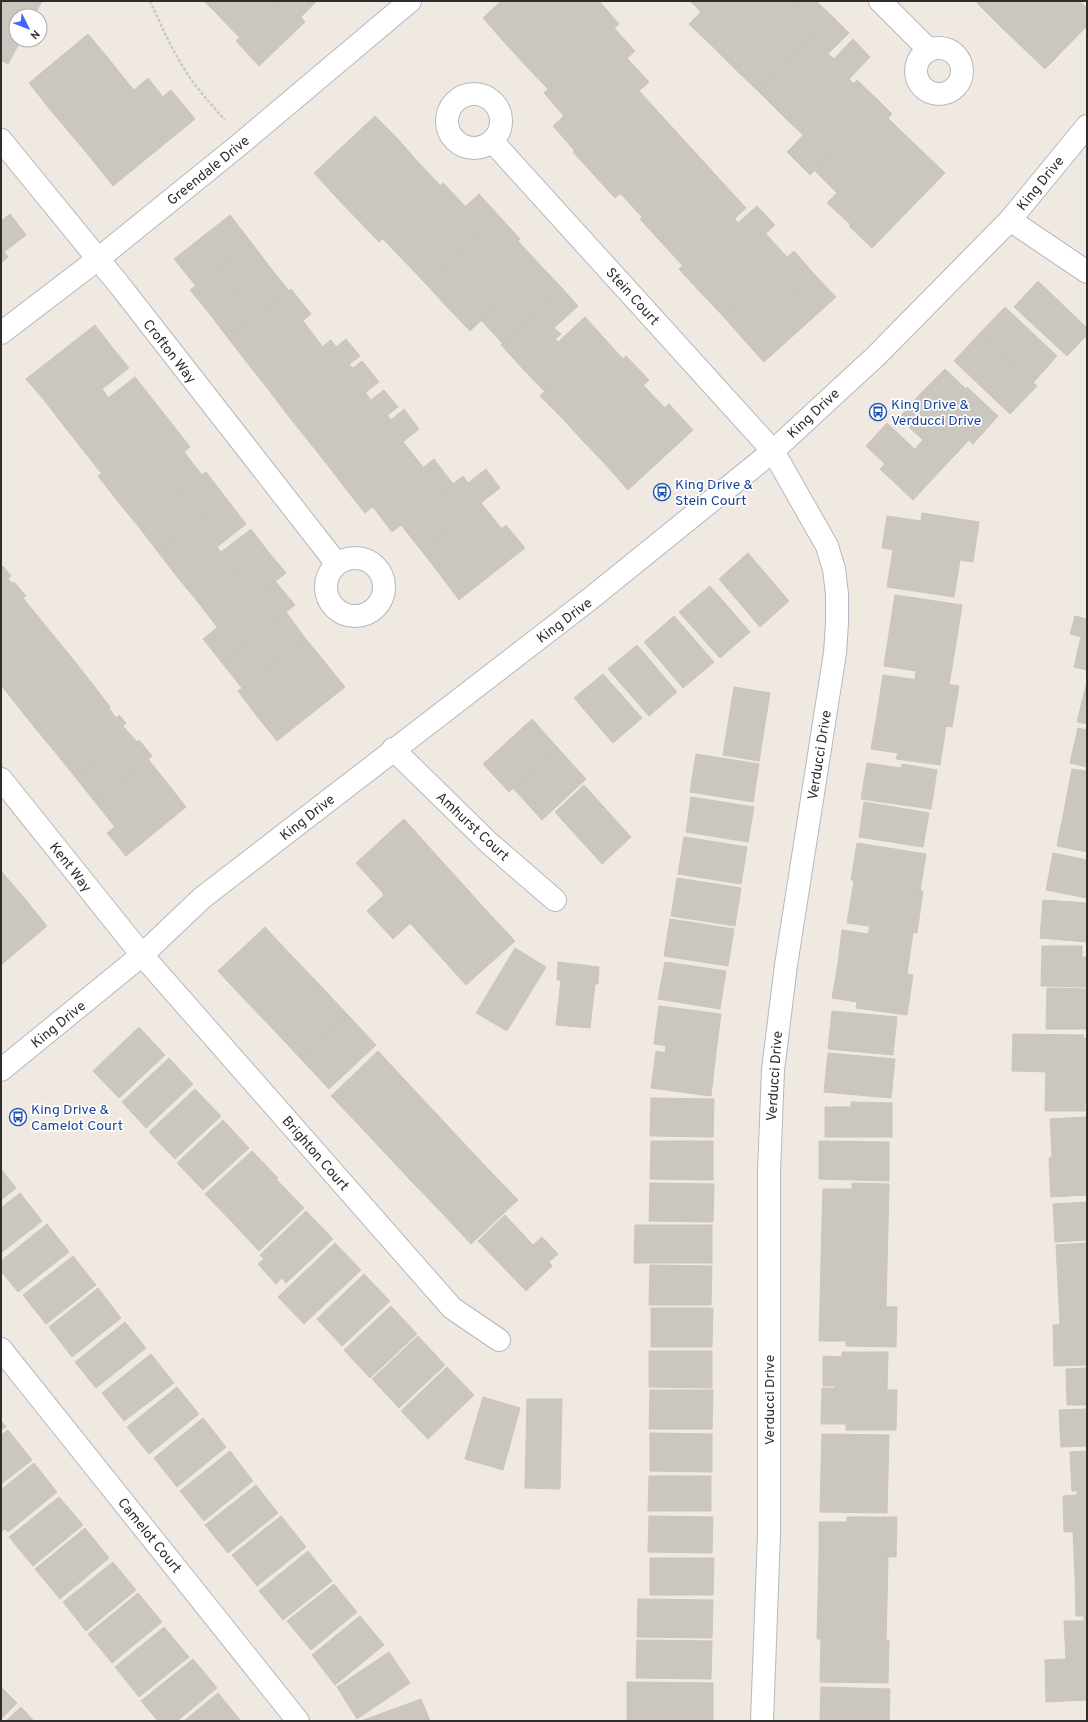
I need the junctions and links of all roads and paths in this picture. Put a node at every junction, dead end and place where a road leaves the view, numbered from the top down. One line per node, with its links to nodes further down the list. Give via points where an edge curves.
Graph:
1 (150, 1): 5 (path, via 183,68)
2 (880, 1): 4 (street)
3 (400, 4): 10 (street, Greendale Drive, via 239,145)
4 (929, 50)
5 (225, 120)
6 (1087, 126): 9 (street, King Drive)
7 (1, 140): 10 (street, Crofton Way)
8 (493, 142): 13 (street, Stein Court)
9 (1010, 220): 11 (street); 13 (street, King Drive, via 876,356)
10 (98, 259): 12 (street, Greendale Drive); 14 (street, Crofton Way)
11 (1087, 272)
12 (1, 333)
13 (773, 451): 15 (street, King Drive, via 590,599); 23 (street, Verducci Drive, via 827,546 834,569 838,623 786,965 773,1070 769,1172 769,1534)
14 (337, 564)
15 (393, 750): 17 (street, Amhurst Court, via 489,843); 18 (street, King Drive, via 202,898)
16 (1, 779): 18 (street, Kent Way)
17 (555, 900)
18 (142, 955): 19 (street, King Drive); 20 (street, Brighton Court, via 452,1308)
19 (1, 1070)
20 (499, 1340)
21 (1, 1350): 22 (street, Camelot Court)
22 (298, 1721)
23 (762, 1721)

